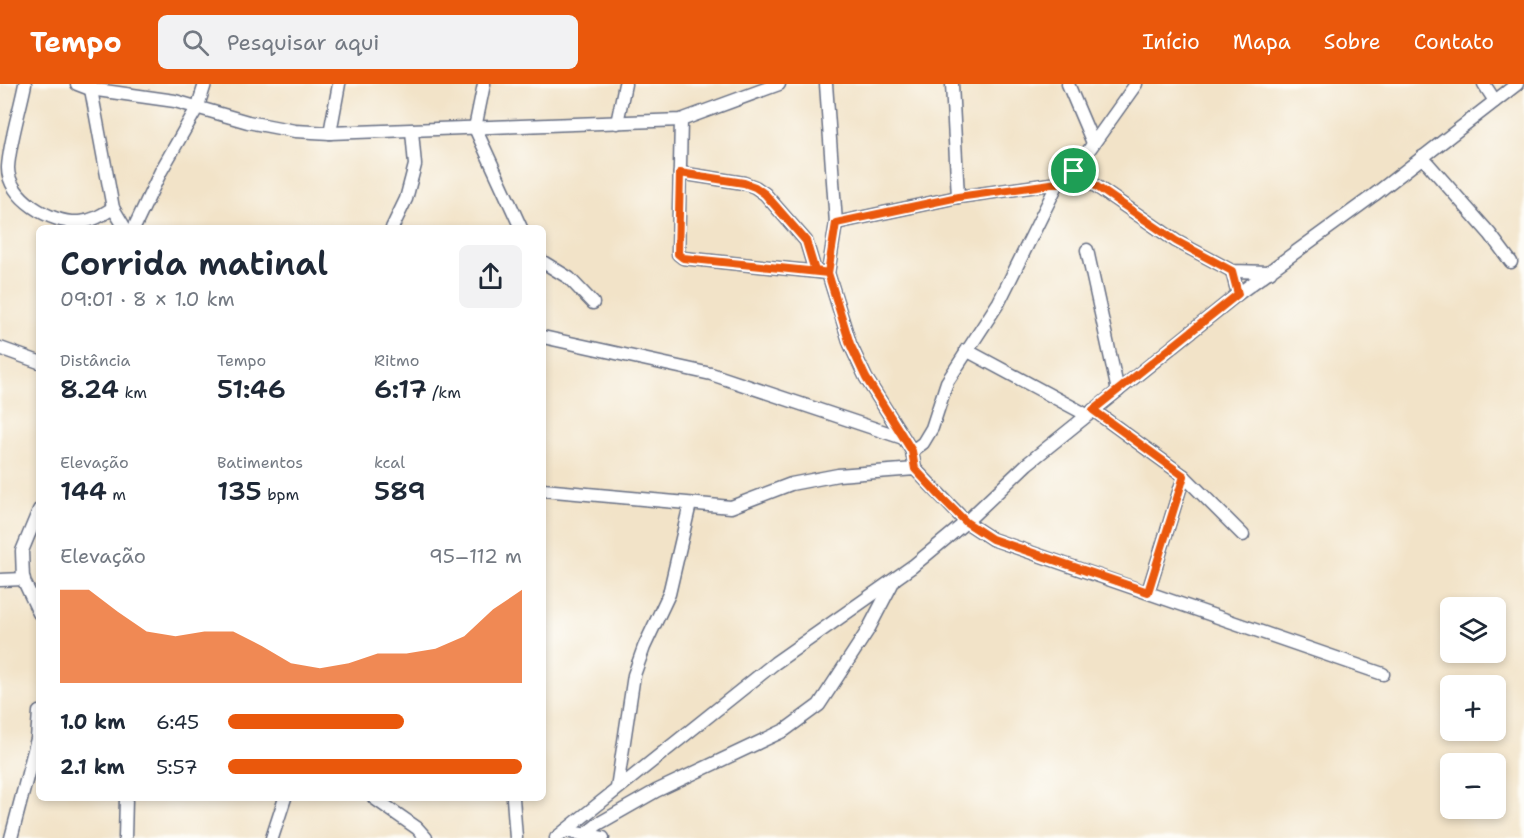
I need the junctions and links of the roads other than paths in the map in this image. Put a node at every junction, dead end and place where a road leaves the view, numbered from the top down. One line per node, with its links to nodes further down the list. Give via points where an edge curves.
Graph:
1 (25, 84): 28 (street, via 8,168)
2 (77, 84): 14 (street)
3 (205, 84): 16 (street)
4 (339, 84): 21 (street)
5 (484, 84): 19 (street)
6 (625, 84): 18 (street)
7 (779, 84): 17 (street)
8 (826, 84): 31 (street)
9 (952, 84): 29 (street)
10 (1068, 84): 22 (street)
11 (1136, 84): 22 (street)
12 (1484, 84): 15 (street)
13 (1512, 85): 15 (street)
14 (90, 86): 16 (street); 30 (street)
15 (1495, 101): 23 (street)
16 (198, 106): 21 (street, via 248,122); 33 (street)
17 (681, 120): 18 (street); 25 (street)
18 (617, 123): 19 (street)
19 (475, 128): 20 (street); 35 (street)
20 (412, 131): 21 (street); 34 (street, via 415,165 406,199)
21 (330, 133)
22 (1093, 143): 24 (street)
23 (1422, 157): 37 (street); 41 (street)
24 (1074, 171): 27 (street); 39 (street, via 1176,241)
25 (680, 173): 40 (street, via 744,183 765,194 806,241); 40 (street, via 678,254 683,258)
26 (0, 183): 28 (street)
27 (1058, 183): 29 (street); 46 (street, via 999,302)
28 (16, 187): 30 (street, via 22,198 38,210 61,220 98,218)
29 (958, 197): 31 (street)
30 (113, 208): 32 (street)
31 (836, 223): 40 (street)
32 (123, 225)
33 (135, 225)
34 (393, 225)
35 (520, 225)
36 (1087, 250): 48 (street)
37 (1511, 262)
38 (546, 264): 43 (street, via 569,278)
39 (1232, 271): 41 (street); 42 (street)
40 (821, 272): 50 (street, via 862,370)
41 (1270, 272): 42 (street)
42 (1238, 294): 48 (street)
43 (592, 303)
44 (546, 338): 50 (street, via 711,374)
45 (0, 348): 47 (street)
46 (966, 350): 49 (street); 51 (street, via 947,381 932,428 923,443)
47 (36, 361)
48 (1118, 391): 49 (street)
49 (1090, 412): 53 (street); 57 (street)
50 (903, 438): 51 (street)
51 (912, 451): 52 (street)
52 (915, 469): 55 (street, via 838,475 791,484 731,507); 57 (street)
53 (1184, 476): 58 (street); 62 (street)
54 (546, 490): 55 (street)
55 (690, 504): 66 (street, via 669,594 634,675)
56 (36, 517): 59 (street, via 22,551)
57 (966, 522): 60 (street); 62 (street, via 1012,547)
58 (1243, 535)
59 (24, 579): 61 (street); 63 (street)
60 (894, 579): 66 (street, via 775,663); 72 (street, via 879,612 819,705 785,730 656,791)
61 (0, 580)
62 (1148, 592): 64 (street)
63 (36, 606)
64 (1383, 674)
65 (36, 746): 73 (street)
66 (617, 788): 71 (street)
67 (126, 801): 74 (street)
68 (284, 801): 75 (street)
69 (378, 801): 76 (street)
70 (513, 801): 77 (street)
71 (560, 834): 72 (street)
72 (586, 834): 78 (street)
73 (11, 838)
74 (126, 838)
75 (272, 838)
76 (426, 838)
77 (516, 838)
78 (603, 838)

